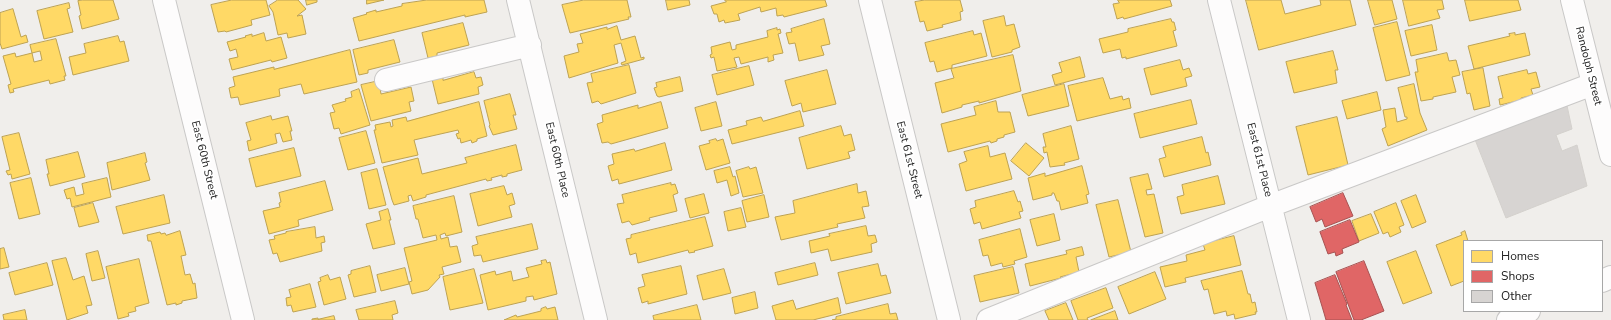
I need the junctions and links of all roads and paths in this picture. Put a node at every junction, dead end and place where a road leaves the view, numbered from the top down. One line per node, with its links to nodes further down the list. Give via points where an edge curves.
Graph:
1 (164, 0): 12 (street, East 60th Street)
2 (518, 0): 6 (street, East 60th Place)
3 (870, 0): 14 (street, East 61st Street)
4 (1219, 0): 10 (street, East 61st Place)
5 (1572, 0): 8 (street, Randolph Street)
6 (530, 45): 7 (street); 13 (street, East 60th Place)
7 (386, 80)
8 (1593, 84): 9 (street, Randolph Street); 10 (street)
9 (1611, 154)
10 (1270, 206): 15 (street); 16 (street, East 61st Place)
11 (1527, 312): 17 (street)
12 (243, 320)
13 (596, 320)
14 (949, 320)
15 (988, 320)
16 (1299, 320)
17 (1508, 320)

